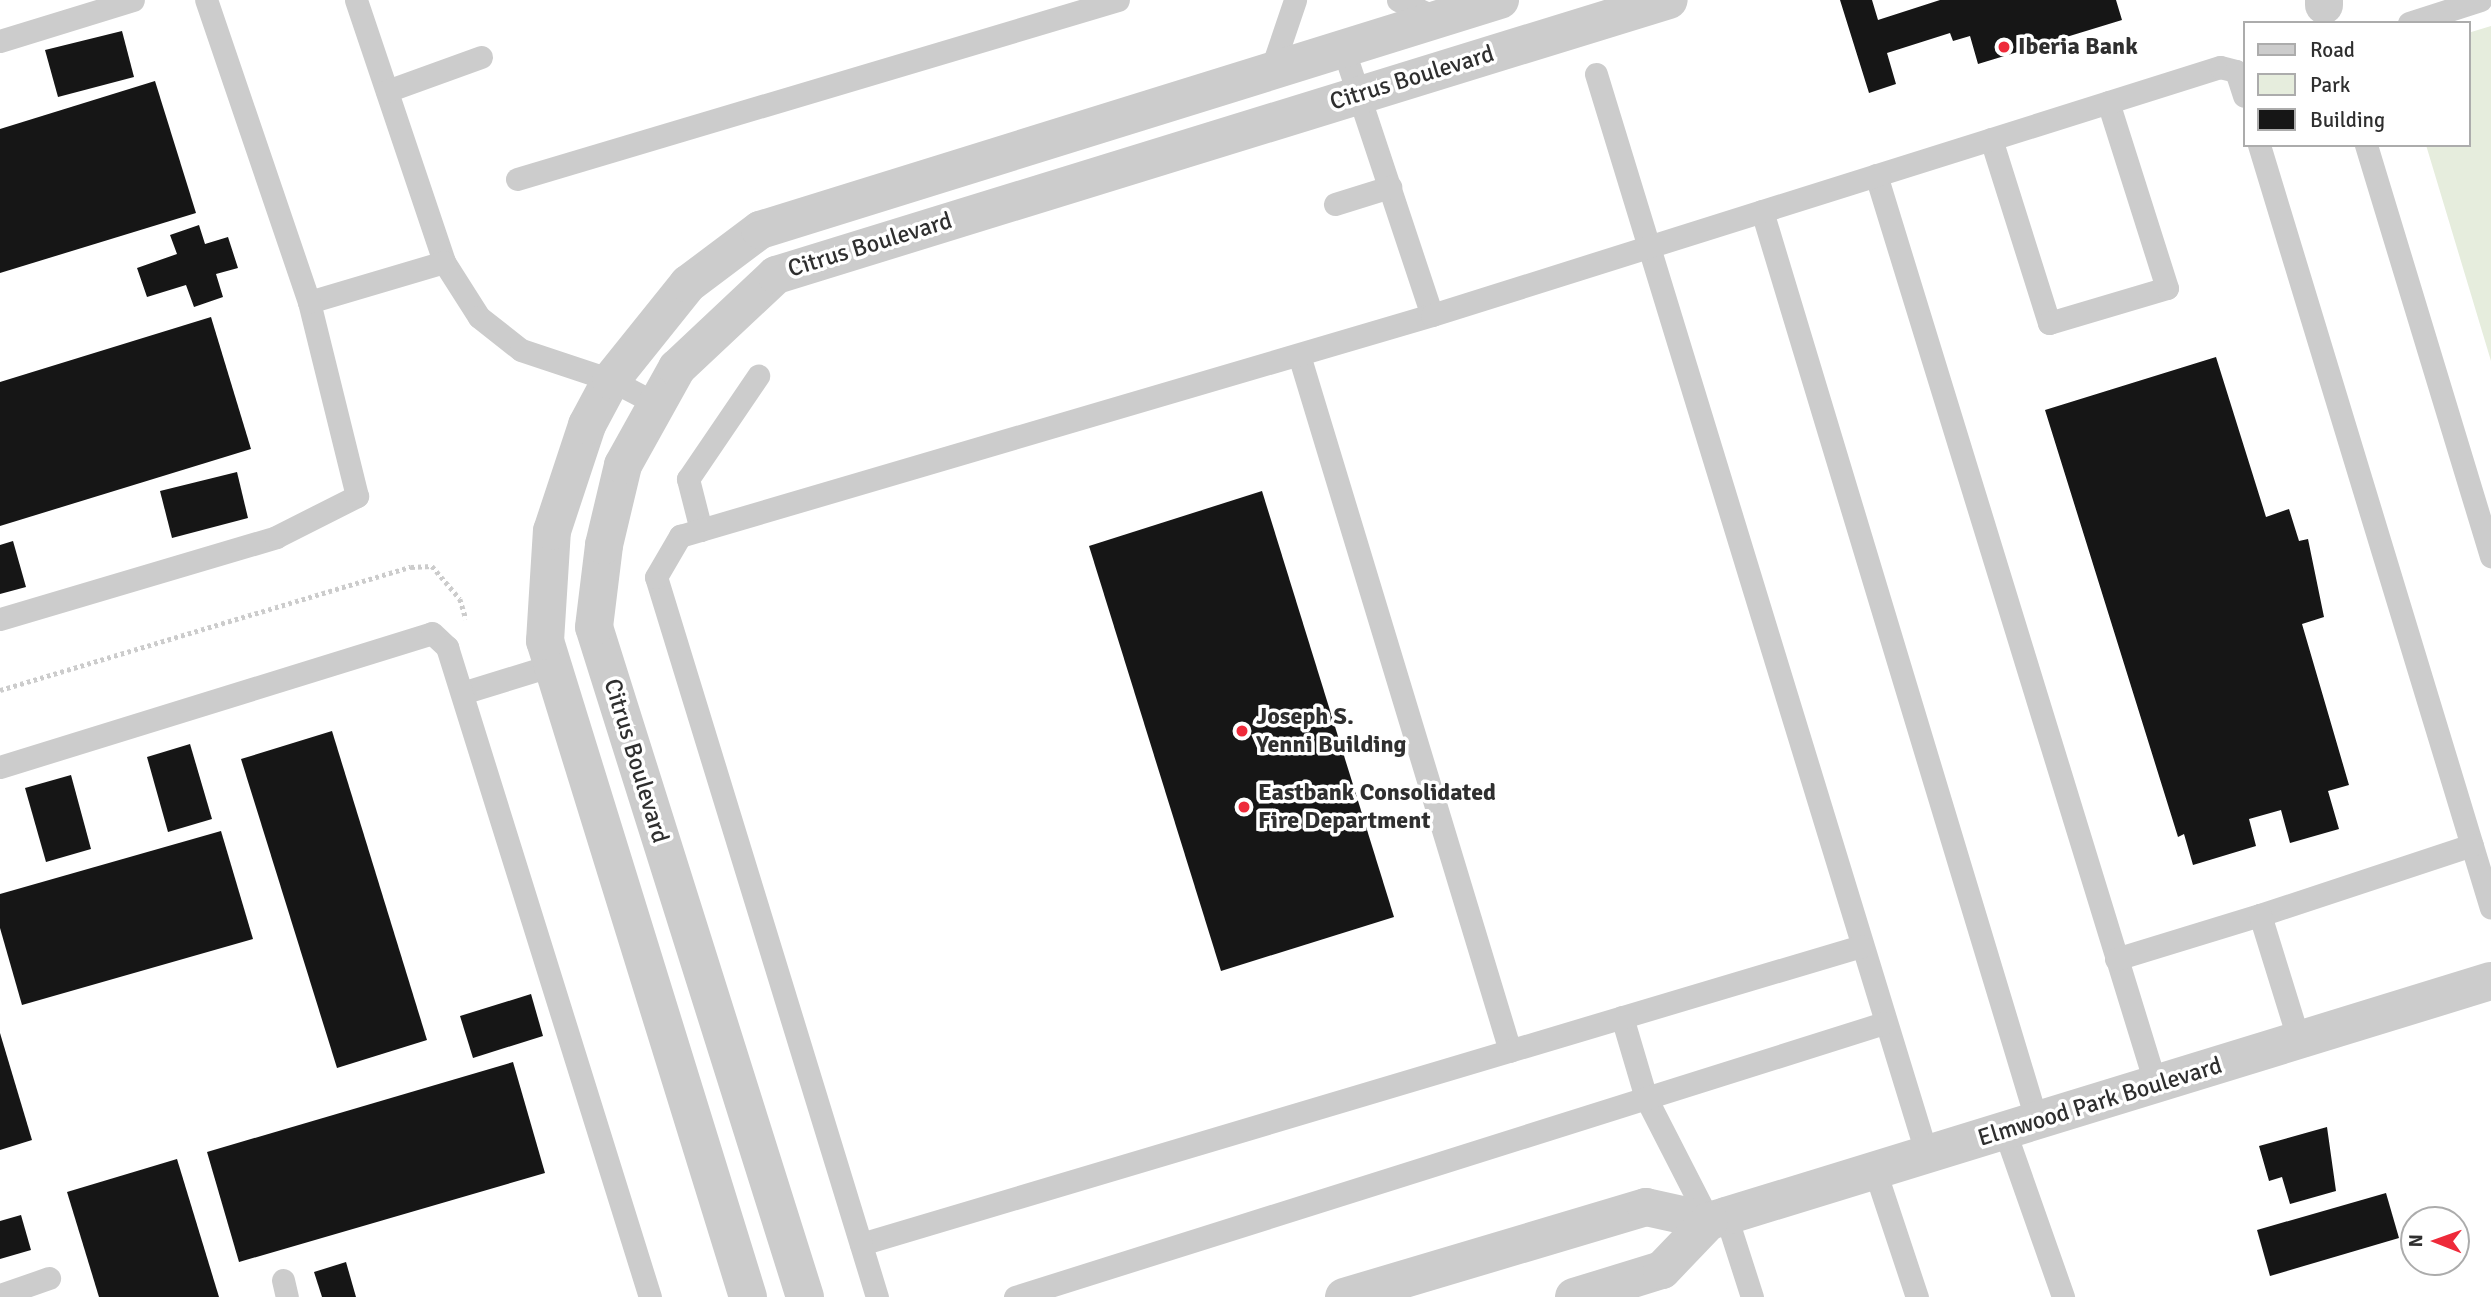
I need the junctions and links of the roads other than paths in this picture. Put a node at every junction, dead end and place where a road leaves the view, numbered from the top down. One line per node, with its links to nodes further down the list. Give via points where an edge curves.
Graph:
1 (133, 0): 12 (lane)
2 (206, 0): 31 (lane)
3 (356, 0): 18 (lane)
4 (1118, 0): 25 (lane)
5 (1295, 0): 16 (lane)
6 (1398, 0): 10 (lane)
7 (1500, 0): 10 (street, Citrus Boulevard)
8 (1669, 0): 19 (street, Citrus Boulevard)
9 (2480, 0): 11 (lane)
10 (1439, 19): 13 (street, Citrus Boulevard)
11 (2415, 21)
12 (0, 41)
13 (1343, 48): 16 (street, Citrus Boulevard); 19 (lane)
14 (481, 57): 18 (lane)
15 (2240, 70): 20 (lane, via 2220,67)
16 (1271, 71): 35 (street, Citrus Boulevard, via 760,230 688,284)
17 (1596, 74): 29 (lane)
18 (387, 91): 30 (lane)
19 (1360, 94): 26 (lane); 36 (street, Citrus Boulevard, via 776,275 677,368)
20 (2108, 102): 21 (lane); 21 (lane, via 2167,288 2049,323)
21 (1992, 139): 24 (lane)
22 (2260, 147): 43 (lane)
23 (2367, 147): 38 (lane)
24 (1876, 175): 28 (lane); 47 (lane)
25 (517, 179)
26 (1390, 187): 27 (lane); 32 (lane)
27 (1335, 204)
28 (1762, 211): 29 (lane); 55 (lane)
29 (1645, 248): 32 (lane); 46 (lane)
30 (444, 261): 31 (lane); 35 (lane, via 479,317 521,350)
31 (309, 302): 39 (lane, via 357,496 276,537)
32 (1432, 315): 33 (lane)
33 (1299, 355): 37 (lane); 52 (lane)
34 (758, 376): 37 (lane, via 688,479)
35 (611, 380): 36 (lane); 40 (street, Citrus Boulevard, via 587,425 552,531 545,640)
36 (657, 404): 64 (street, Citrus Boulevard, via 623,465 604,545 594,627)
37 (701, 530): 59 (lane, via 680,536 656,577)
38 (2491, 556)
39 (0, 620)
40 (553, 665): 41 (lane); 63 (street, Citrus Boulevard)
41 (462, 693): 42 (lane, via 447,647 432,633); 62 (lane)
42 (0, 767)
43 (2472, 845): 44 (lane); 45 (lane)
44 (2491, 908)
45 (2260, 915): 47 (lane); 51 (lane)
46 (1861, 946): 49 (lane); 50 (lane)
47 (2116, 959): 53 (lane)
48 (2491, 981): 51 (street, Elmwood Park Boulevard)
49 (1622, 1017): 52 (lane); 54 (lane)
50 (1884, 1023): 54 (lane); 56 (lane)
51 (2299, 1041): 53 (street, Elmwood Park Boulevard)
52 (1510, 1051): 59 (lane)
53 (2156, 1086): 55 (street, Elmwood Park Boulevard)
54 (1646, 1098): 58 (lane); 66 (lane)
55 (2021, 1127): 56 (street, Elmwood Park Boulevard); 71 (lane)
56 (1927, 1156): 57 (street, Elmwood Park Boulevard)
57 (1875, 1171): 58 (street, Elmwood Park Boulevard); 70 (lane)
58 (1717, 1219): 67 (street, Elmwood Park Boulevard, via 1646,1207); 68 (street, Elmwood Park Boulevard, via 1662,1270); 69 (lane)
59 (861, 1244): 65 (lane)
60 (49, 1278): 61 (lane)
61 (0, 1295)
62 (650, 1297)
63 (747, 1297)
64 (805, 1297)
65 (877, 1297)
66 (1015, 1297)
67 (1344, 1297)
68 (1574, 1297)
69 (1752, 1297)
70 (1917, 1297)
71 (2063, 1297)

